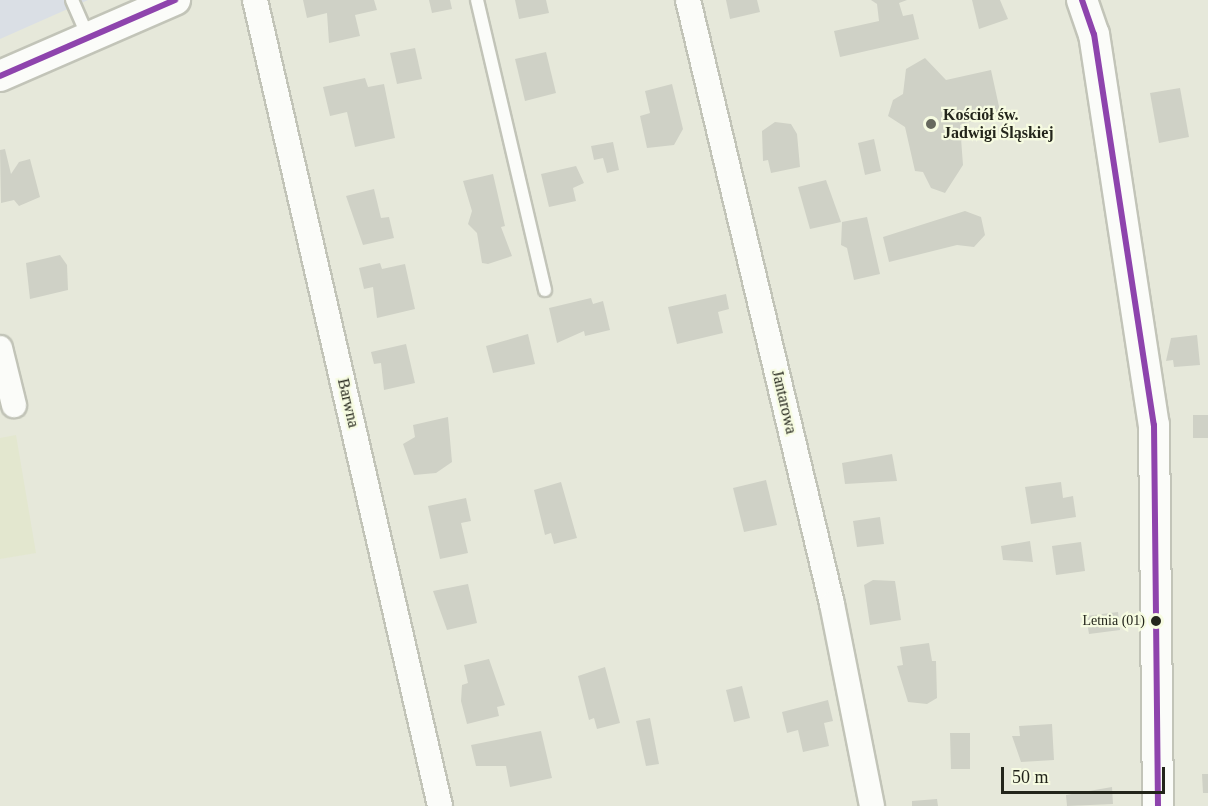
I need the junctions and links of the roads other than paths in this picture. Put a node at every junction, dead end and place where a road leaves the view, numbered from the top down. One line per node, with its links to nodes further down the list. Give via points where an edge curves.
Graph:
1 (72, 0): 7 (lane)
2 (175, 0): 7 (street)
3 (255, 0): 12 (street, Barwna)
4 (477, 0): 9 (lane)
5 (688, 0): 13 (street, Jantarowa, via 832,604)
6 (1082, 0): 14 (street, via 1094,34 1154,425)
7 (90, 40): 8 (street)
8 (0, 76)
9 (545, 290)
10 (0, 348): 11 (street)
11 (14, 405)
12 (440, 806)
13 (872, 806)
14 (1158, 806)

